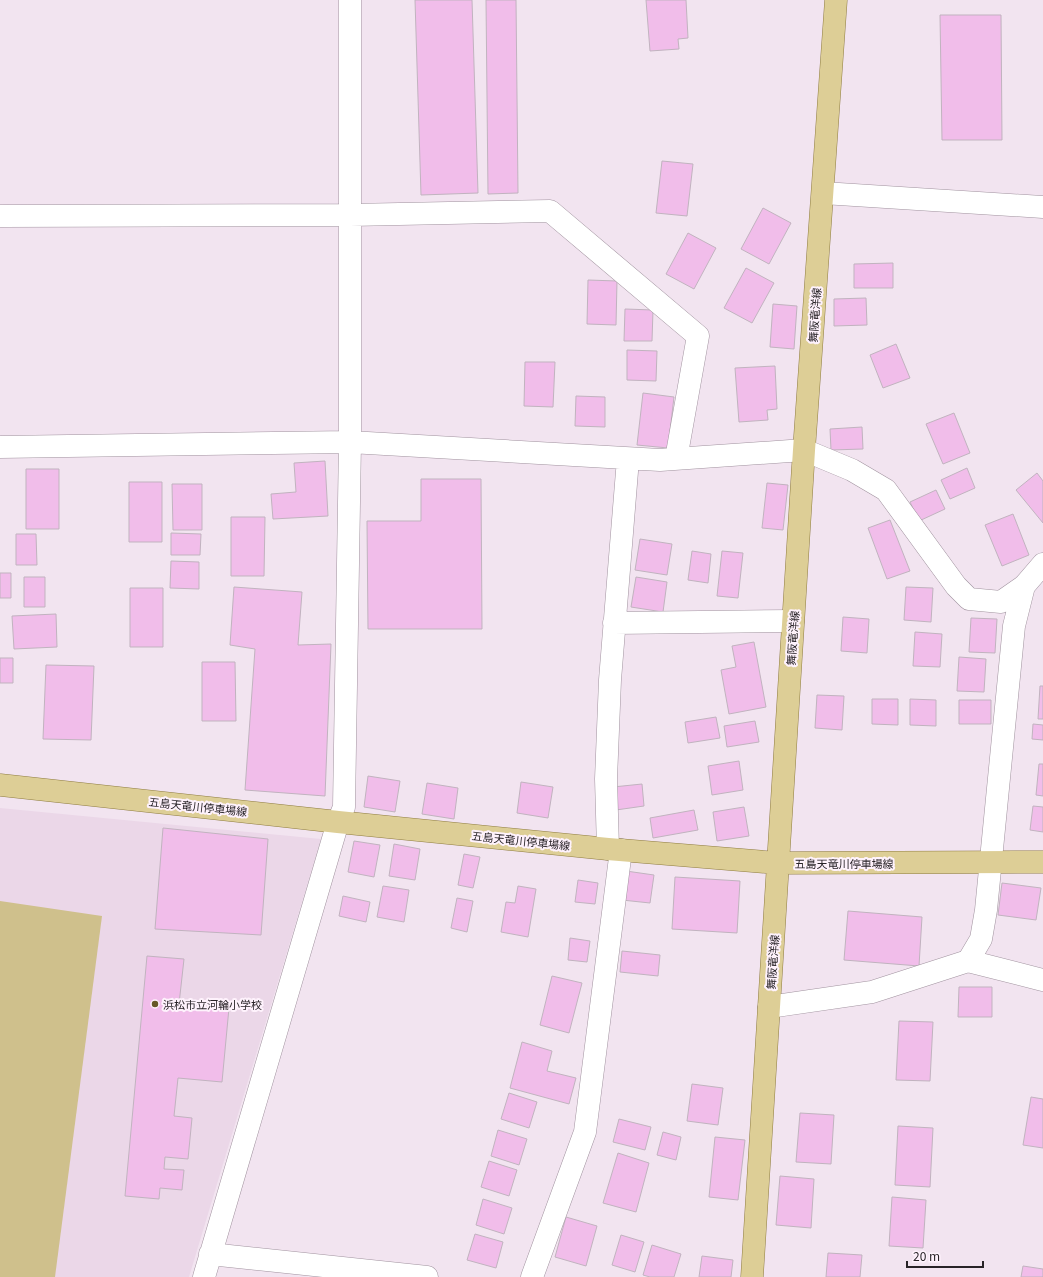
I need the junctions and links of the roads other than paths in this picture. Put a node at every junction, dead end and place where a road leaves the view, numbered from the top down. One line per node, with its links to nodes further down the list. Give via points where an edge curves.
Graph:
1 (350, 0): 5 (street)
2 (836, 0): 3 (main road, 舞阪竜洋線)
3 (823, 193): 4 (street); 9 (main road, 舞阪竜洋線)
4 (1043, 207)
5 (350, 215): 6 (street); 7 (street); 11 (street, via 550,211 698,336)
6 (0, 216)
7 (350, 442): 8 (street); 10 (street); 17 (street, via 344,807)
8 (0, 447)
9 (804, 450): 11 (street); 13 (street, via 852,470 886,490 956,586 969,599 1001,602); 14 (main road, 舞阪竜洋線)
10 (628, 459): 11 (street); 15 (street)
11 (676, 459)
12 (1043, 564): 13 (street)
13 (1024, 586): 19 (street, via 1014,626)
14 (793, 621): 15 (street); 21 (main road, 舞阪竜洋線)
15 (614, 623): 18 (street, via 606,779)
16 (0, 785): 17 (main road, 五島天竜川停車場線)
17 (338, 822): 18 (main road, 五島天竜川停車場線); 25 (street)
18 (615, 849): 21 (main road, 五島天竜川停車場線); 28 (street, via 585,1132)
19 (990, 862): 20 (main road, 五島天竜川停車場線); 21 (main road, 五島天竜川停車場線); 22 (street, via 981,939)
20 (1043, 862)
21 (778, 863): 24 (main road, 舞阪竜洋線)
22 (968, 960): 23 (street); 24 (street, via 872,992)
23 (1043, 980)
24 (769, 1007): 29 (main road, 舞阪竜洋線)
25 (210, 1254): 26 (street); 27 (street)
26 (204, 1277)
27 (427, 1277)
28 (532, 1277)
29 (752, 1277)

